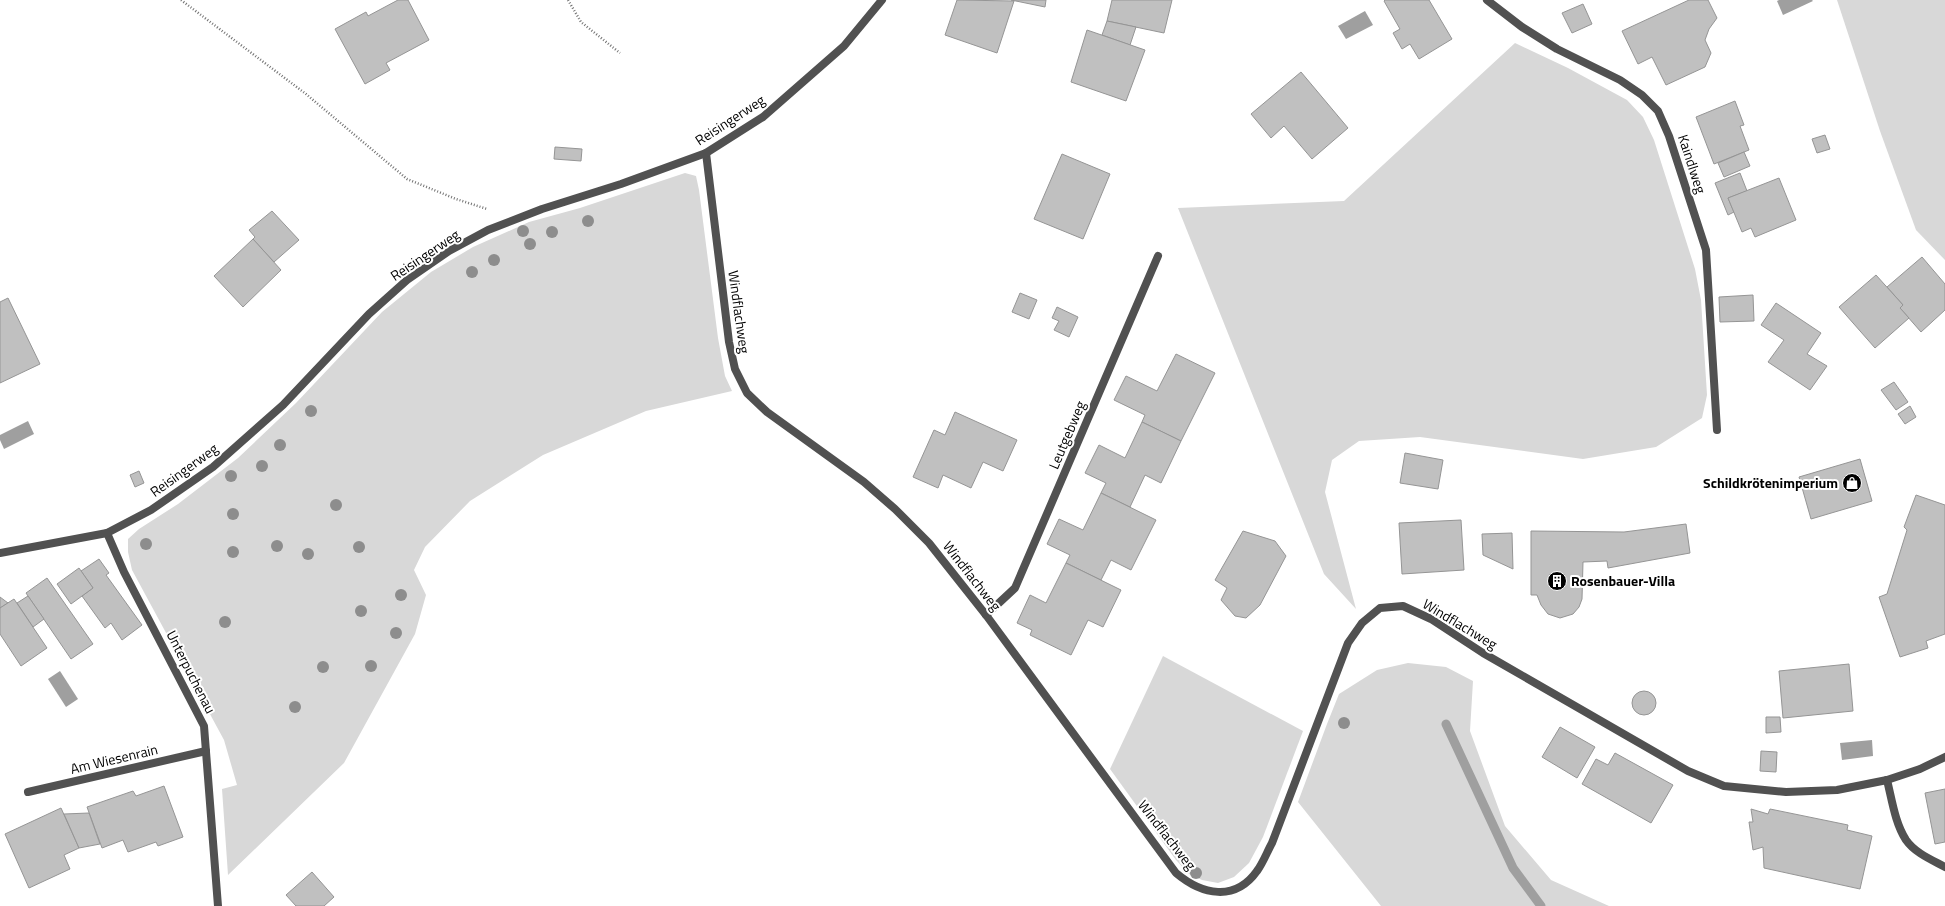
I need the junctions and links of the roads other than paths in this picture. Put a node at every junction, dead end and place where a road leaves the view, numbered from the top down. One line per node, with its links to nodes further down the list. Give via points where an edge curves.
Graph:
1 (882, 0): 3 (street, Reisingerweg, via 844,46 763,117)
2 (1487, 0): 5 (street, Kaindlweg, via 1522,27 1557,49 1620,80 1642,95 1658,112 1669,136 1706,250)
3 (706, 153): 6 (street, Reisingerweg, via 542,209 488,230 449,251 407,280 369,314 283,405 213,467 151,510); 8 (street, Windflachweg, via 729,342 735,369 747,392 767,412 864,482 895,509 929,543)
4 (1158, 256): 8 (street, Leutgebweg, via 1015,588)
5 (1717, 430)
6 (107, 533): 7 (street, Reisingerweg); 9 (street, Unterpuchenau, via 124,572 204,726)
7 (0, 554)
8 (986, 615): 11 (street, Windflachweg, via 1176,873 1189,884 1211,892 1231,891 1247,882 1257,871 1272,843 1348,643 1362,623 1380,608 1403,606 1431,619 1483,653 1587,713 1688,770 1724,786 1786,792 1837,790)
9 (206, 751): 12 (street, Am Wiesenrain); 14 (street, Unterpuchenau)
10 (1945, 757): 11 (street, Windflachweg)
11 (1887, 780): 13 (street, via 1896,817 1906,841 1920,853)
12 (28, 792)
13 (1945, 867)
14 (218, 906)

